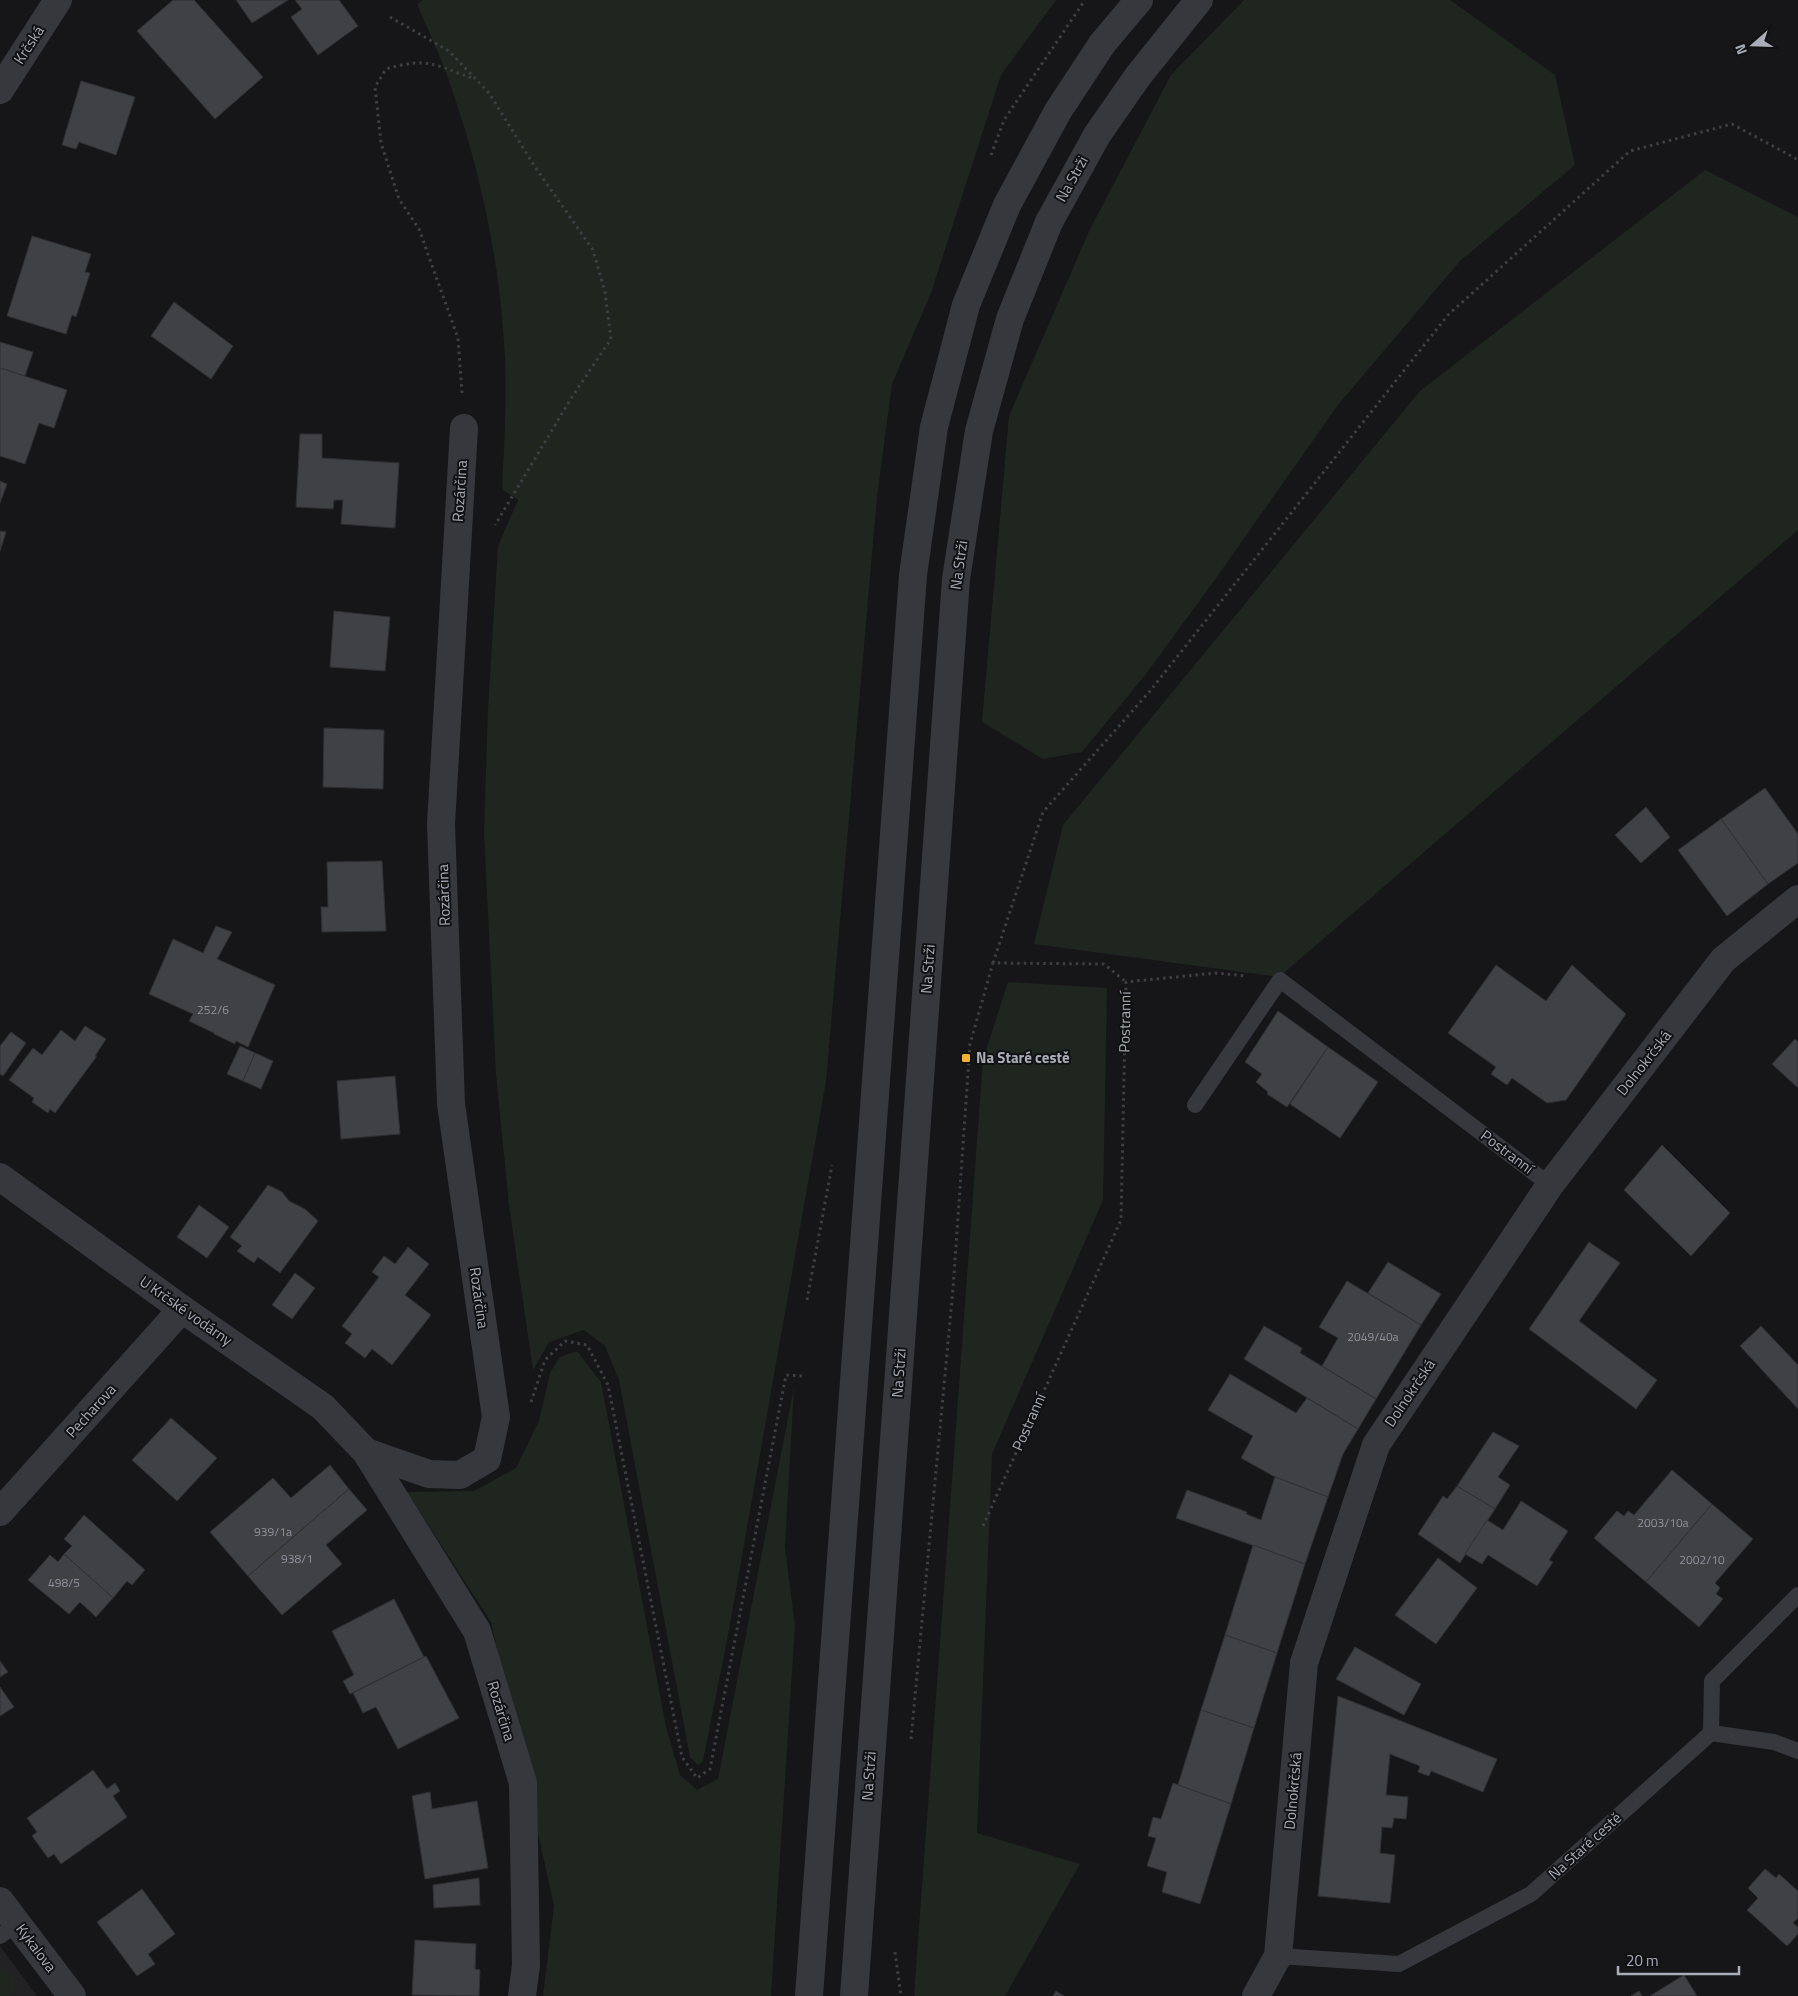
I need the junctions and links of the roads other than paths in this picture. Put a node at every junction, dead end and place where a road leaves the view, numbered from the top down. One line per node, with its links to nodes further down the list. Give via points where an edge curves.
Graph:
1 (58, 0): 4 (street, Krčská)
2 (1139, 0): 21 (street, via 1102,44 1058,111 1007,205 966,305 934,427 913,576)
3 (1199, 0): 22 (street, Na Strži, via 1138,76 1097,135 1049,222 1010,319 979,431 956,579)
4 (0, 90)
5 (464, 428): 11 (street, Rozárčina, via 441,824 451,1104 496,1417 487,1459 460,1475 429,1474)
6 (1798, 899): 9 (street, Dolnokrčská, via 1723,960)
7 (1195, 1105): 9 (lane, Postranní, via 1280,980)
8 (0, 1176): 10 (street, U Krčské vodárny)
9 (1550, 1185): 18 (street, Dolnokrčská, via 1376,1445 1304,1663)
10 (182, 1309): 11 (street, U Krčské vodárny, via 323,1407); 12 (street, Pecharova)
11 (366, 1452): 20 (street, Rozárčina, via 477,1631 523,1783 526,1965)
12 (0, 1512)
13 (1798, 1595): 14 (lane, via 1712,1681)
14 (1710, 1733): 15 (lane, via 1774,1742); 18 (lane, Na Staré cestě, via 1531,1894 1399,1964)
15 (1798, 1751)
16 (0, 1901): 17 (street, Kykalova)
17 (8, 1930): 19 (street, Kykalova)
18 (1278, 1956): 23 (street, Dolnokrčská)
19 (72, 1996)
20 (522, 1996)
21 (809, 1996)
22 (854, 1996)
23 (1256, 1996)

